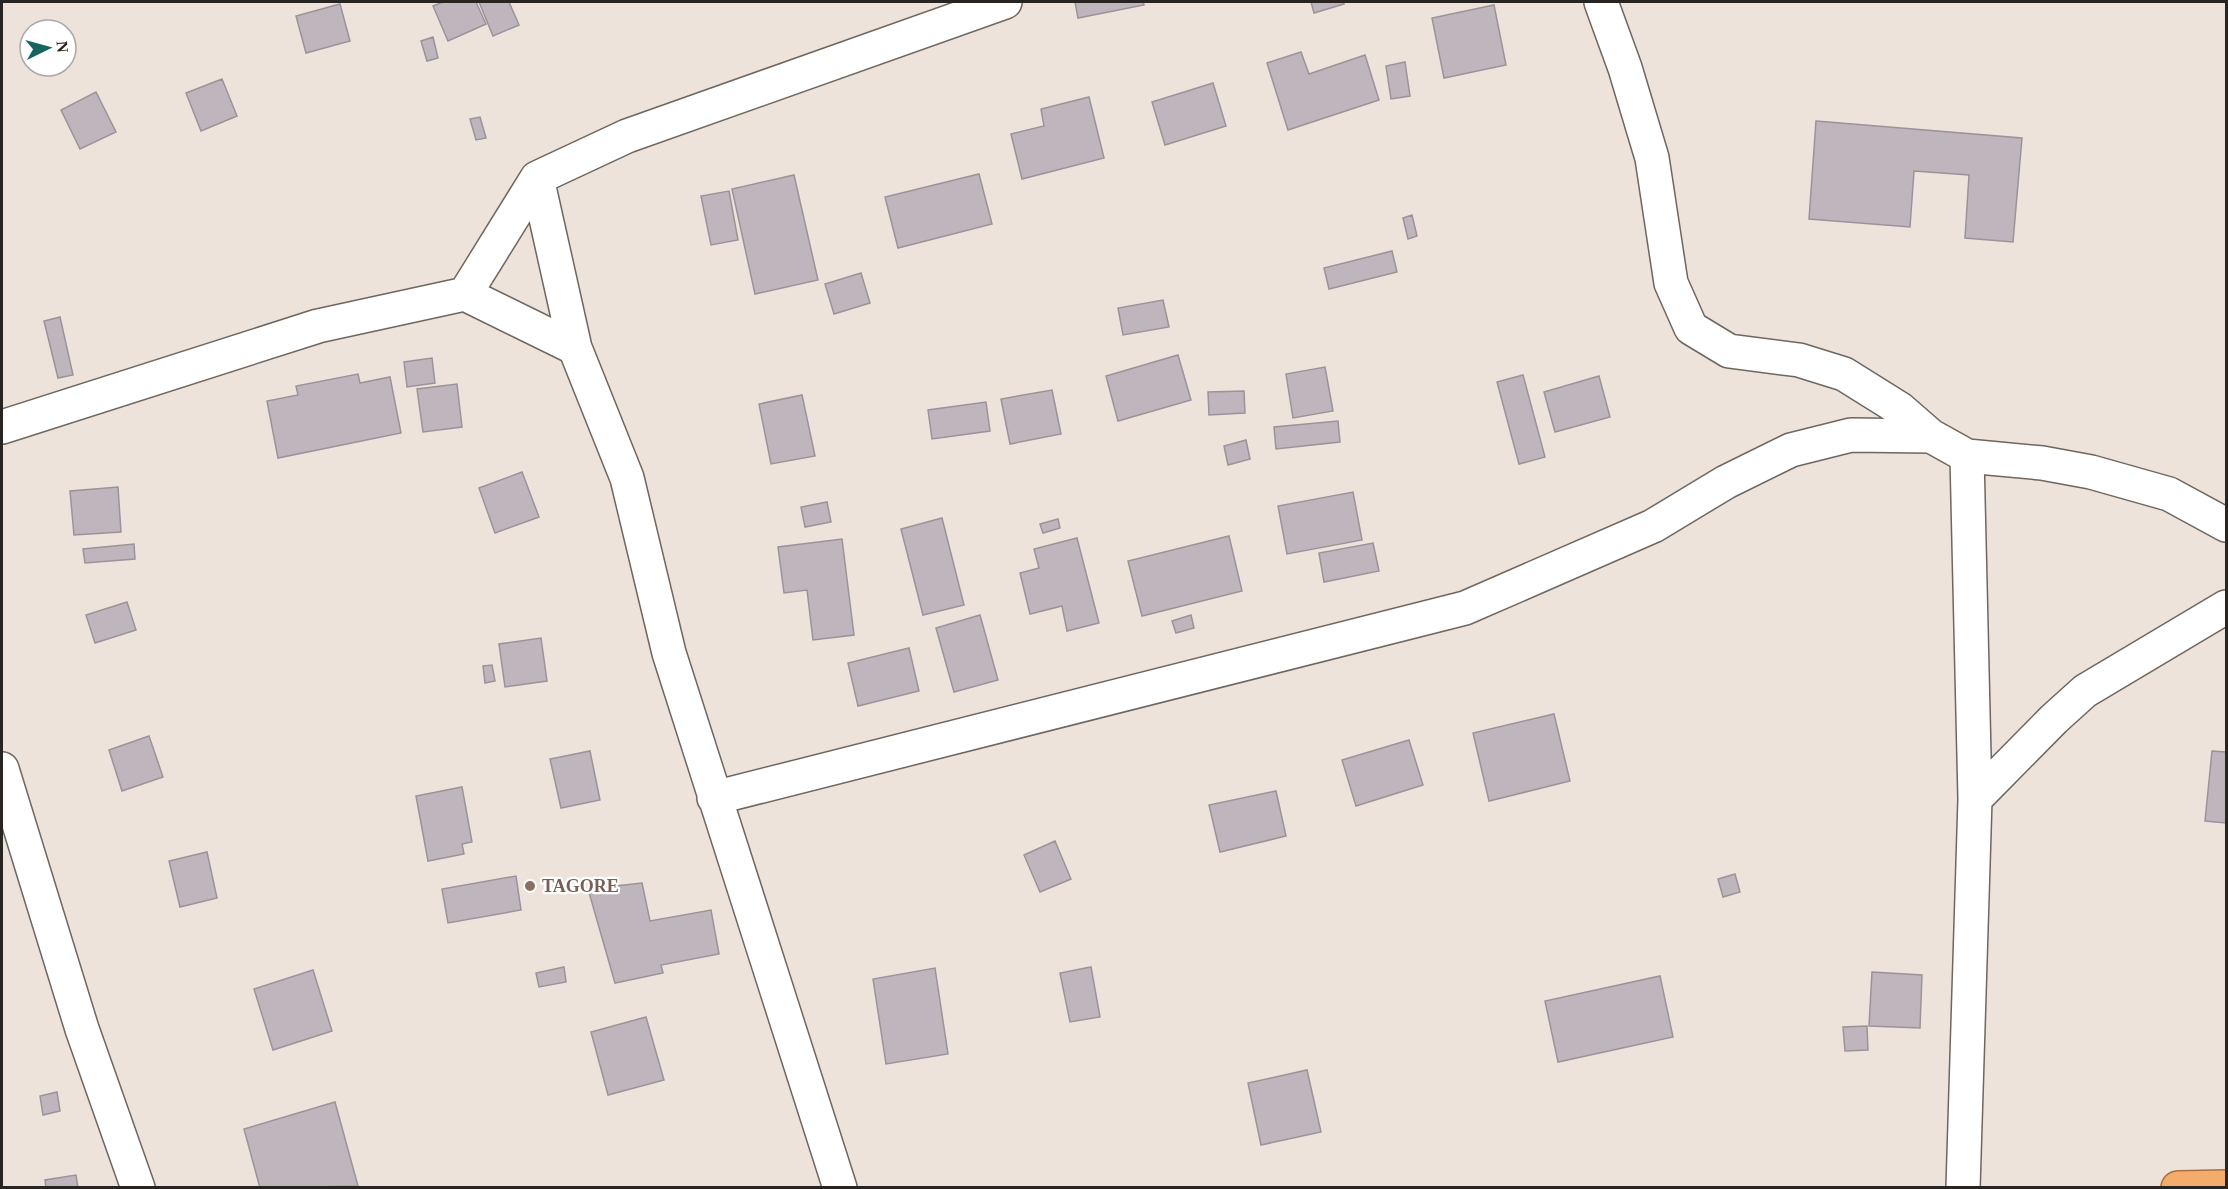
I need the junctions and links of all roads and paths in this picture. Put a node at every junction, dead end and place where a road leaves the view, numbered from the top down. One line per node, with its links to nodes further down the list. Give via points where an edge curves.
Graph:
1 (1005, 2): 3 (street, via 627,136)
2 (1601, 2): 7 (street, via 1652,159 1671,283 1691,328 1729,351 1799,360 1844,374 1900,409)
3 (537, 178): 4 (street); 5 (street)
4 (465, 294): 5 (street); 6 (street, via 318,326)
5 (575, 348): 12 (street, via 627,478 669,653)
6 (2, 427)
7 (1931, 436): 8 (street); 12 (street, via 1851,435 1791,450 1726,482 1653,526 1465,608)
8 (1967, 456): 9 (street, via 2091,472 2169,494); 13 (street)
9 (2226, 525)
10 (2226, 607): 13 (street, via 2085,691)
11 (2, 769): 15 (street, via 82,1029)
12 (714, 798): 16 (street)
13 (1975, 799): 17 (street)
14 (2226, 1187): 18 (highway)
15 (138, 1188)
16 (840, 1188)
17 (1963, 1188)
18 (2178, 1188)

